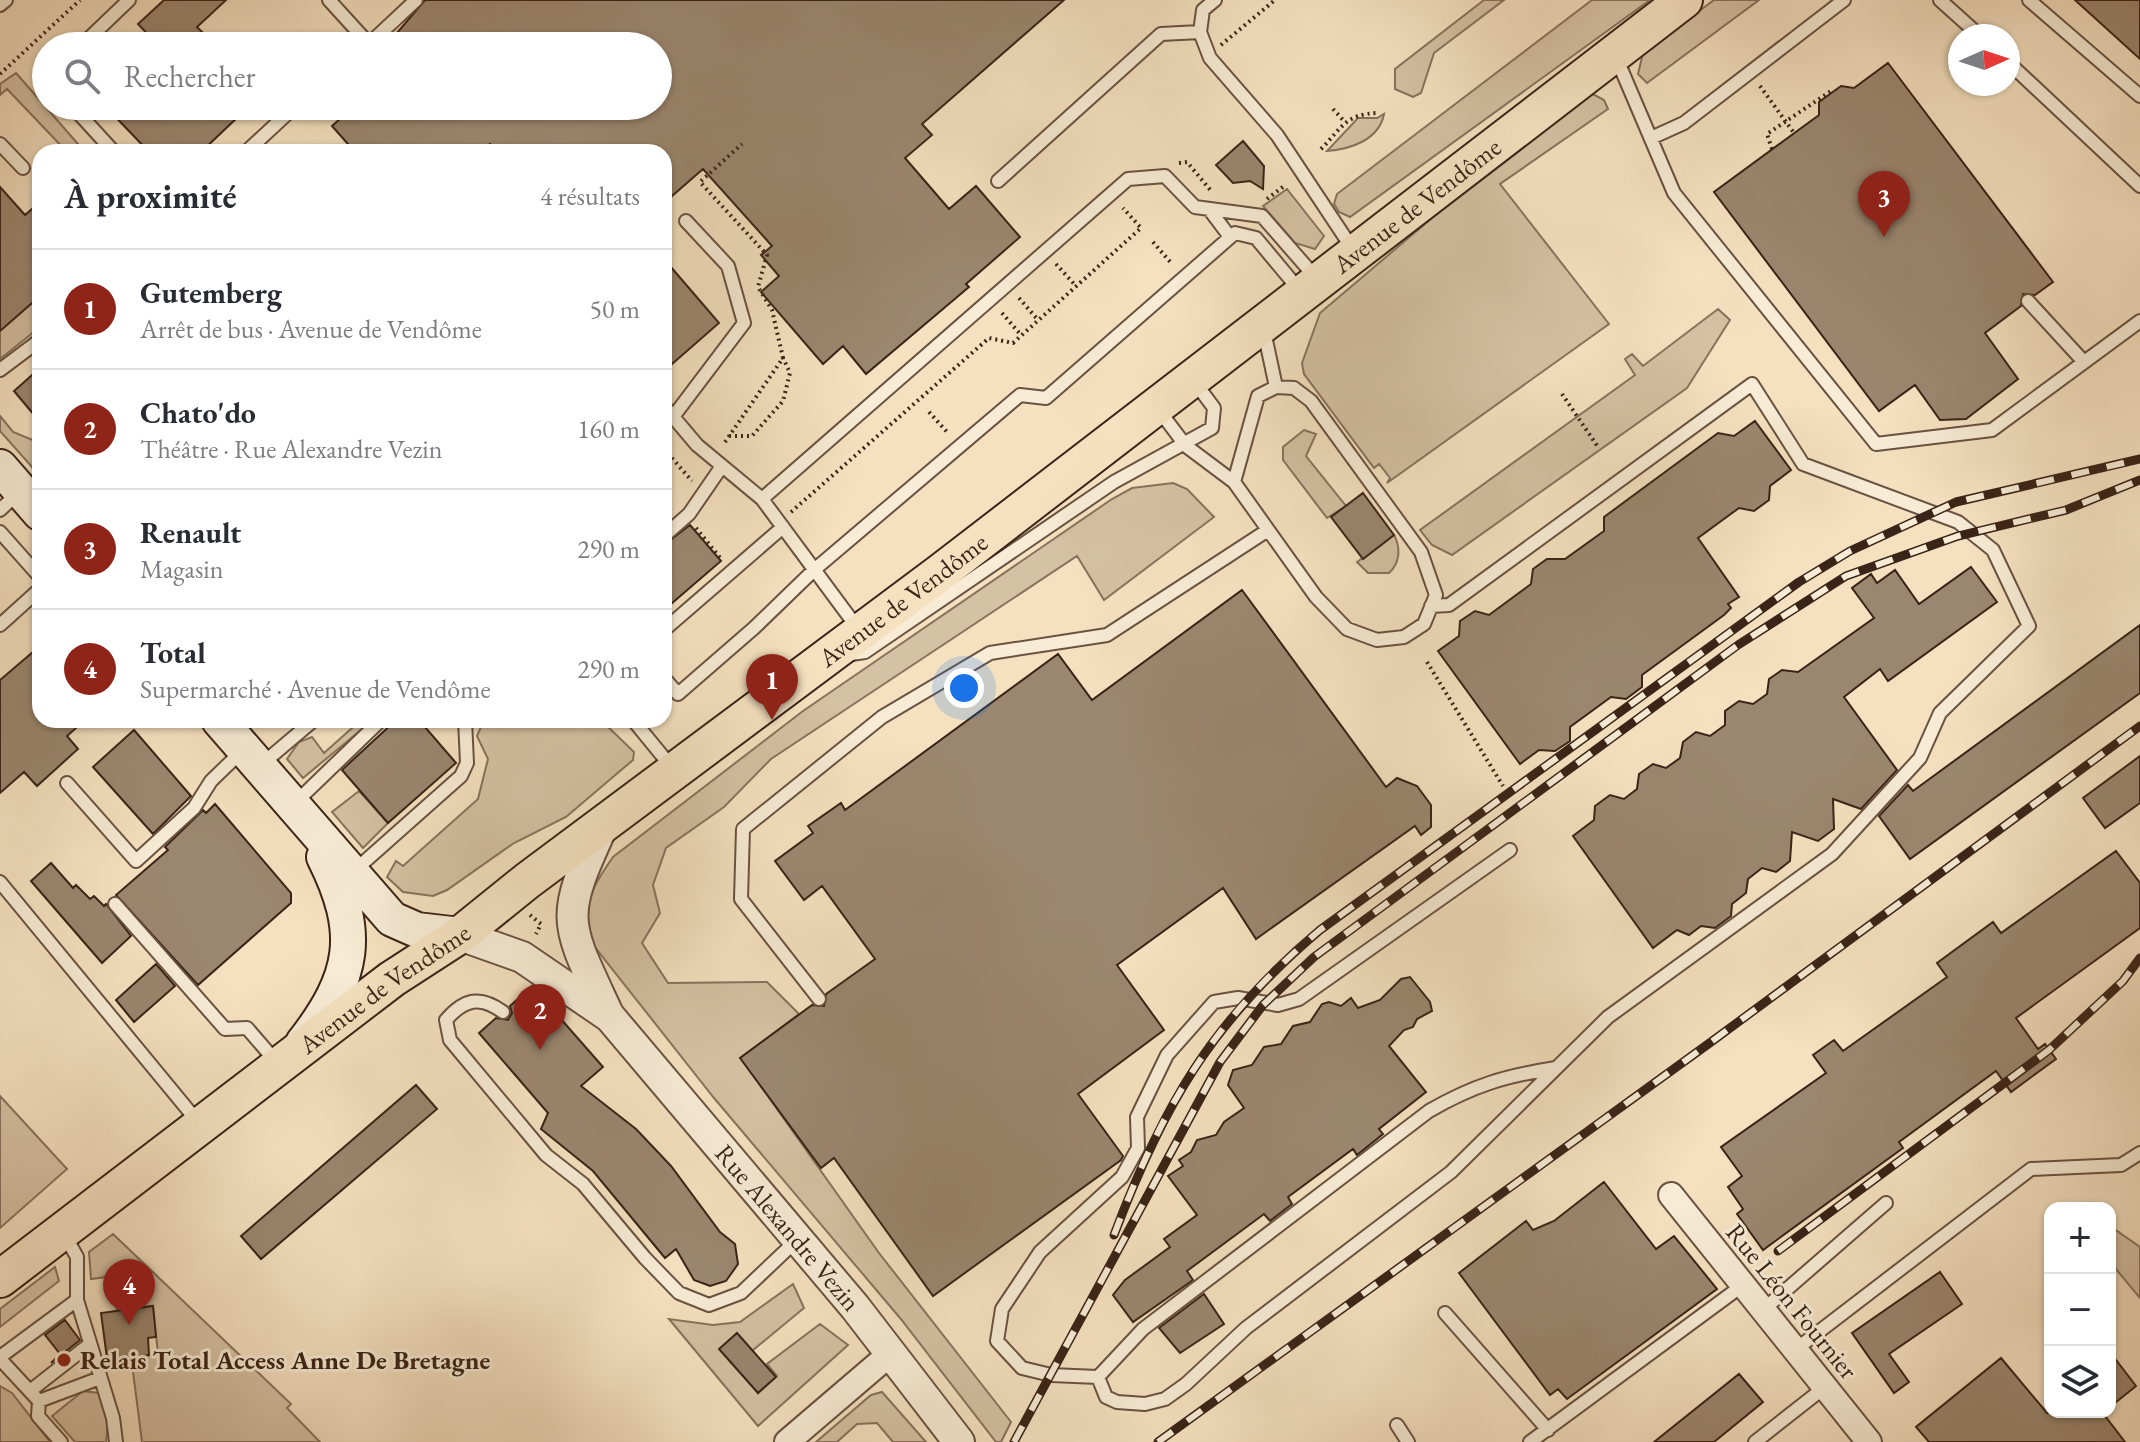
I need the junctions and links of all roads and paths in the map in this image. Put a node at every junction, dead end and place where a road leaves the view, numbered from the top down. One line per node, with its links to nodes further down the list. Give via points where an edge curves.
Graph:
1 (6, 0): 12 (lane)
2 (80, 0): 14 (path)
3 (129, 0): 15 (lane)
4 (329, 0): 16 (lane)
5 (416, 0): 17 (lane)
6 (1215, 0): 18 (lane, via 1203,10)
7 (1275, 0): 20 (path)
8 (1684, 0): 21 (main road, Avenue de Vendôme)
9 (1844, 0): 22 (lane)
10 (1940, 0): 13 (lane)
11 (2029, 0): 26 (lane)
12 (0, 5)
13 (1967, 24)
14 (45, 32)
15 (96, 32)
16 (358, 32)
17 (382, 32)
18 (1200, 32): 42 (lane, via 1161,34); 51 (lane, via 1210,58 1277,135)
19 (32, 44): 24 (path)
20 (1220, 45)
21 (1614, 54): 34 (lane); 51 (main road, Avenue de Vendôme)
22 (1750, 72): 32 (path); 34 (lane, via 1684,123)
23 (2020, 73): 44 (lane)
24 (0, 74)
25 (1831, 91): 32 (path)
26 (2140, 96)
27 (1333, 109): 31 (path)
28 (1378, 113): 31 (path, via 1357,113)
29 (85, 120): 36 (lane)
30 (280, 120): 37 (lane)
31 (1345, 122): 38 (path)
32 (1786, 122): 33 (path); 39 (path, via 1767,134)
33 (1794, 133)
34 (1651, 138): 64 (lane, via 1674,193 1876,444 1992,430)
35 (0, 144): 41 (lane)
36 (107, 144)
37 (255, 144)
38 (1321, 149)
39 (1772, 149)
40 (1172, 164): 45 (path, via 1187,162)
41 (23, 168)
42 (998, 181)
43 (1284, 186): 47 (path)
44 (2140, 186)
45 (1214, 194)
46 (1117, 200): 53 (path, via 1141,228)
47 (1265, 200)
48 (1209, 209): 50 (lane); 54 (lane, via 1262,216); 78 (lane, via 1195,207 1165,176 1128,179)
49 (686, 221): 71 (lane, via 728,266 744,323)
50 (1230, 237): 54 (lane, via 1235,233 1256,238); 87 (lane, via 1046,398 1020,395)
51 (1356, 254): 54 (main road, Avenue de Vendôme)
52 (1051, 258): 53 (path)
53 (1076, 286): 58 (path)
54 (1311, 288): 60 (main road, Avenue de Vendôme)
55 (1014, 292): 58 (path)
56 (2028, 301): 64 (lane)
57 (996, 307): 61 (path)
58 (1038, 320): 61 (path)
59 (2140, 321): 64 (lane)
60 (1262, 325): 66 (main road, Avenue de Vendôme); 67 (lane)
61 (1021, 335): 79 (path, via 1013,343 989,338)
62 (32, 346): 65 (lane)
63 (783, 358): 72 (path, via 790,373 783,401 752,436)
64 (2084, 362)
65 (0, 370)
66 (1193, 379): 69 (main road, Avenue de Vendôme); 74 (lane, via 1214,408 1212,428)
67 (1276, 387): 77 (lane, via 1258,396); 89 (lane, via 1294,388 1311,401 1421,552 1436,595)
68 (1562, 394): 75 (path)
69 (1157, 407): 74 (lane); 92 (main road, Avenue de Vendôme)
70 (929, 412): 73 (path)
71 (673, 417): 76 (lane)
72 (729, 436)
73 (955, 440)
74 (1186, 446): 77 (lane); 93 (lane, via 1114,482 865,652)
75 (1598, 447)
76 (722, 466): 78 (lane); 82 (lane, via 689,514)
77 (1234, 482): 83 (lane)
78 (762, 499): 81 (lane)
79 (789, 514)
80 (691, 522): 85 (path)
81 (783, 527): 87 (lane); 90 (lane)
82 (672, 529)
83 (1268, 530): 89 (lane, via 1316,597 1347,629 1377,640 1404,637 1424,624); 114 (lane, via 1107,635 990,653 882,717 743,829 741,899)
84 (0, 532): 86 (lane)
85 (723, 562)
86 (32, 568)
87 (814, 570): 92 (lane); 95 (lane, via 678,694)
88 (32, 596): 91 (lane)
89 (1431, 606): 118 (lane, via 1449,605 1752,384 1803,464 1958,522 1993,550 2029,626 1940,713 1920,758 1832,854 1608,1017)
90 (672, 623)
91 (0, 625)
92 (861, 633): 93 (main road, Avenue de Vendôme)
93 (828, 658): 102 (main road, Avenue de Vendôme)
94 (1427, 662): 104 (path)
95 (672, 687)
96 (226, 728): 101 (main road)
97 (301, 728): 101 (lane)
98 (374, 728): 105 (lane)
99 (465, 728): 108 (lane, via 467,763 461,776)
100 (640, 728): 102 (lane)
101 (252, 757): 103 (lane, via 211,781 194,808 136,861); 105 (main road)
102 (676, 772): 106 (main road, Avenue de Vendôme)
103 (67, 783)
104 (1503, 786)
105 (300, 813): 108 (main road); 117 (main road, via 341,892 350,927 347,962 332,999 305,1042)
106 (602, 827): 112 (main road, Avenue de Vendôme); 116 (street, Rue Alexandre Vezin, via 576,883 570,922 573,940)
107 (1510, 850): 134 (lane, via 1299,999 1278,1005 1238,998 1214,1002 1167,1055 1137,1117 1138,1148 1122,1177 1040,1252 1002,1309 997,1341 1022,1368)
108 (352, 874): 112 (main road, via 392,919 417,930)
109 (0, 882): 119 (lane)
110 (115, 904): 117 (lane, via 225,1029 247,1028)
111 (530, 915): 113 (path, via 541,924)
112 (460, 935): 116 (street, Rue Alexandre Vezin, via 522,957); 117 (main road, Avenue de Vendôme, via 392,979)
113 (533, 941)
114 (819, 999)
115 (503, 1012): 124 (lane, via 490,1002 472,999 446,1020 450,1040 546,1155 583,1184 679,1293 709,1305 741,1293)
116 (610, 1017): 124 (street, Rue Alexandre Vezin)
117 (280, 1066): 119 (main road, Avenue de Vendôme)
118 (1556, 1068): 134 (lane, via 1501,1076 1429,1111 1143,1329); 134 (lane, via 1451,1172 1246,1328 1165,1399 1117,1402 1106,1397)
119 (200, 1125): 123 (main road, Avenue de Vendôme)
120 (2140, 1153): 131 (lane, via 2121,1165 2031,1169)
121 (1671, 1195): 126 (street, Rue Léon Fournier)
122 (1886, 1203): 128 (lane)
123 (62, 1231): 125 (main road, Avenue de Vendôme); 127 (lane, via 77,1257)
124 (798, 1239): 132 (street, Rue Alexandre Vezin)
125 (0, 1279)
126 (1743, 1285): 128 (street, Rue Léon Fournier); 139 (lane)
127 (77, 1300): 130 (lane); 133 (lane)
128 (1763, 1310): 131 (street, Rue Léon Fournier)
129 (1445, 1313): 139 (lane)
130 (90, 1344): 135 (lane); 137 (lane)
131 (1795, 1350): 136 (street, Rue Léon Fournier)
132 (891, 1353): 142 (street); 143 (street, Rue Alexandre Vezin)
133 (0, 1358): 137 (lane)
134 (1098, 1377)
135 (100, 1378): 137 (lane); 141 (lane)
136 (1825, 1387): 146 (lane); 147 (street, Rue Léon Fournier)
137 (34, 1396): 140 (lane, via 38,1416)
138 (1397, 1425): 144 (lane)
139 (1548, 1430): 145 (lane)
140 (61, 1442)
141 (116, 1442)
142 (787, 1442)
143 (959, 1442)
144 (1408, 1442)
145 (1530, 1442)
146 (1755, 1442)
147 (1869, 1442)

